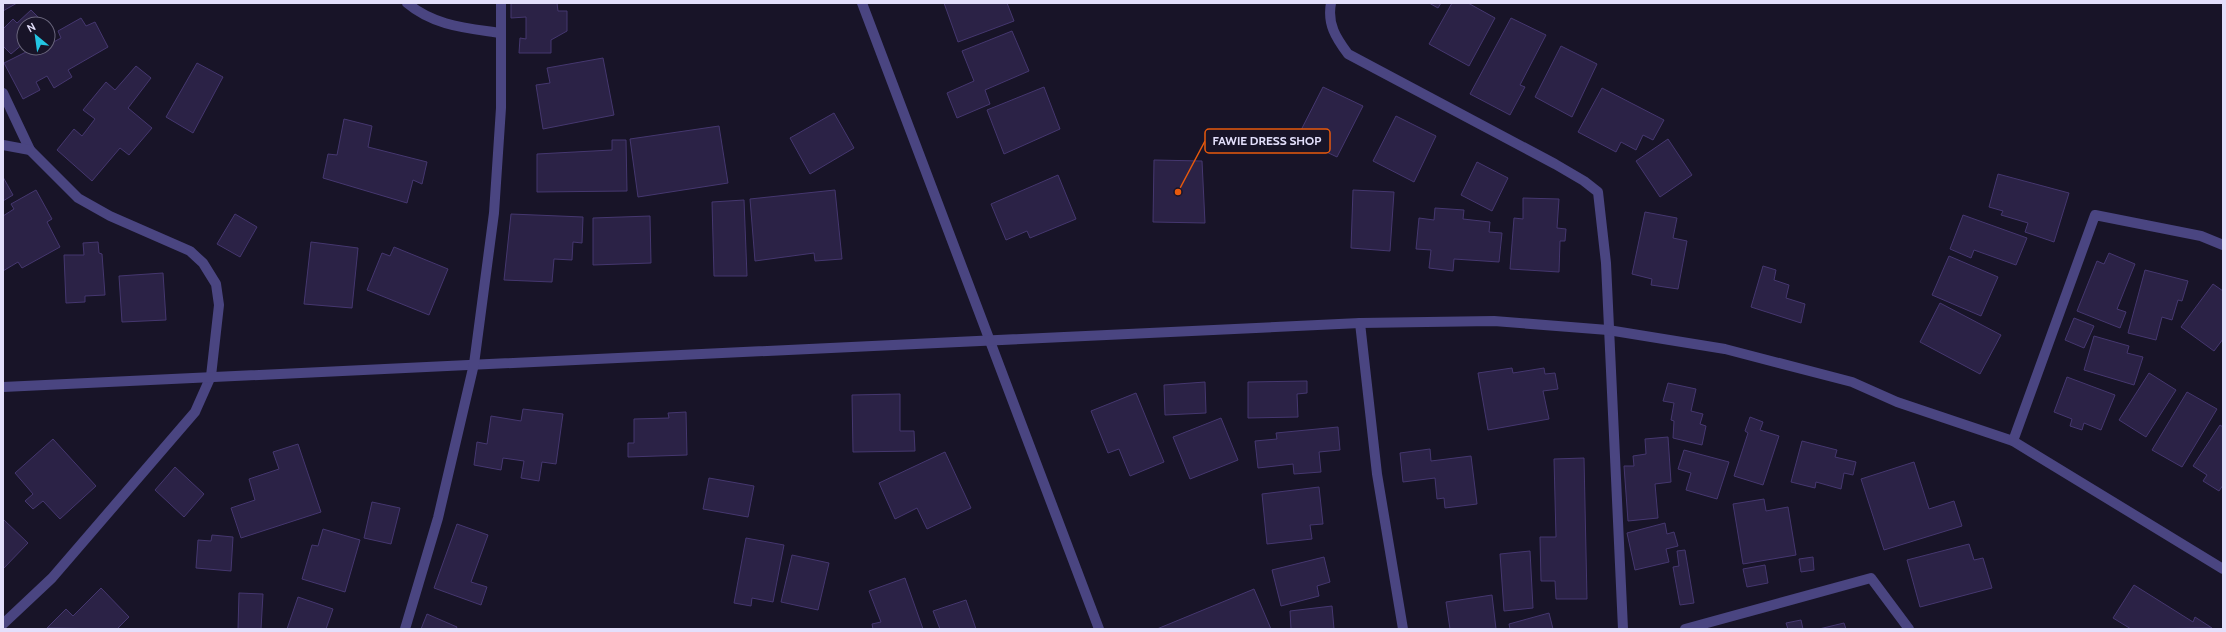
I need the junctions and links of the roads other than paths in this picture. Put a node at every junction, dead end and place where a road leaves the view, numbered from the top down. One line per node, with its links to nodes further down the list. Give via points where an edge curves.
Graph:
1 (408, 3): 5 (street, via 418,12 445,24)
2 (501, 3): 5 (street)
3 (862, 3): 12 (street)
4 (1331, 3): 11 (street, via 1329,13 1333,33 1348,54 1555,164 1598,192 1606,263)
5 (500, 33): 13 (street, via 501,108 494,213)
6 (3, 93): 8 (street)
7 (3, 145): 8 (street)
8 (30, 150): 14 (street, via 78,198 110,216 190,251 203,263 216,284 219,305)
9 (2223, 245): 16 (street, via 2201,236 2095,215)
10 (1360, 323): 11 (street, via 1494,321); 12 (street); 21 (street, via 1377,474)
11 (1608, 330): 16 (street, via 1725,349 1838,378 1897,402); 22 (street)
12 (988, 339): 13 (street); 20 (street)
13 (474, 364): 14 (street); 19 (street, via 438,518)
14 (211, 376): 15 (street); 18 (street, via 195,412 52,578)
15 (3, 387)
16 (2013, 441): 17 (street)
17 (2223, 568)
18 (3, 624)
19 (405, 629)
20 (1099, 629)
21 (1403, 629)
22 (1622, 629)
23 (1685, 629): 24 (street, via 1871,578)
24 (1909, 629)

